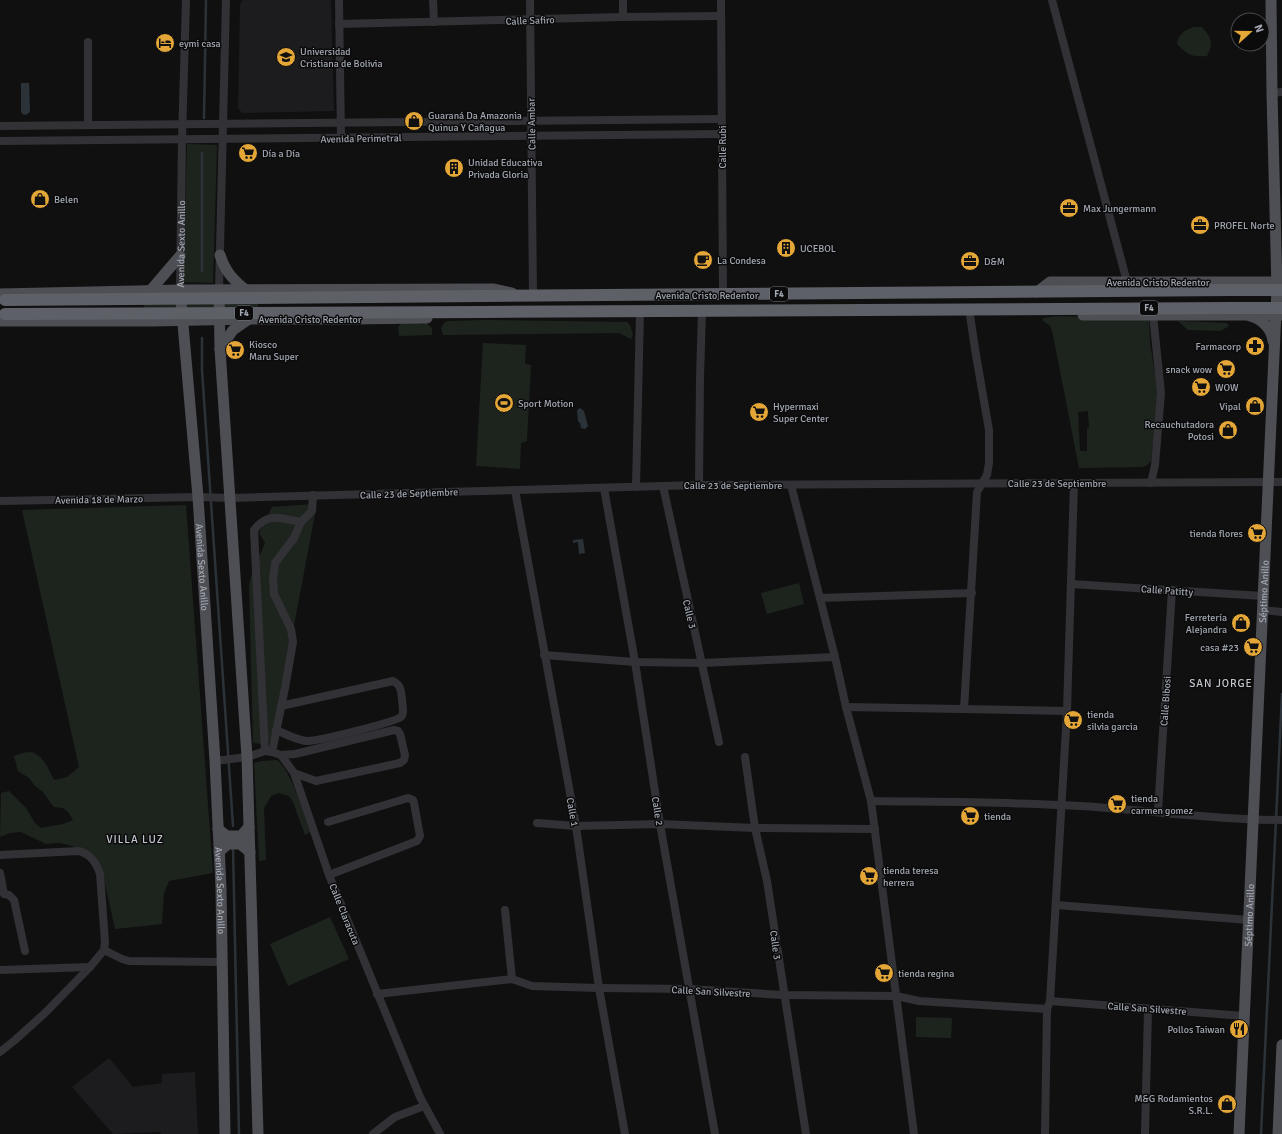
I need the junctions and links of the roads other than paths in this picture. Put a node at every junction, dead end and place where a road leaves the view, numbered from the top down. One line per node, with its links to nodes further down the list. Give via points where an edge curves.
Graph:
1 (186, 0): 21 (street, Avenida Sexto Anillo)
2 (226, 0): 22 (street)
3 (339, 0): 14 (street)
4 (433, 0): 13 (street)
5 (530, 0): 12 (street, Calle Ambar)
6 (623, 0): 11 (street)
7 (721, 0): 10 (street, Calle Rubi)
8 (1052, 0): 38 (street)
9 (1271, 0): 16 (main road, Séptimo Anillo)
10 (721, 16): 11 (street, Calle Safiro); 17 (street, Calle Rubi)
11 (624, 17): 12 (street, Calle Safiro)
12 (530, 20): 13 (street, Calle Safiro); 18 (street, Calle Ambar)
13 (434, 22): 14 (street, Calle Safiro)
14 (339, 24): 19 (street)
15 (88, 42): 24 (street)
16 (1277, 93): 35 (main road, Séptimo Anillo)
17 (721, 119): 18 (street, Avenida Perimetral); 26 (street, Calle Rubi)
18 (531, 121): 19 (street, Avenida Perimetral); 27 (street, Calle Ambar)
19 (341, 122): 22 (street, Avenida Perimetral); 28 (street)
20 (120, 124): 21 (street, Avenida Perimetral); 24 (street, Avenida Perimetral); 31 (street)
21 (182, 124): 22 (street, Avenida Perimetral); 29 (street, Avenida Sexto Anillo)
22 (222, 124): 30 (street)
23 (23, 125): 24 (street, Avenida Perimetral); 25 (street, Avenida Perimetral); 33 (street)
24 (88, 125)
25 (0, 126)
26 (722, 134): 27 (street, Avenida Perimetral); 46 (street, Calle Rubi)
27 (532, 136): 28 (street, Avenida Perimetral); 47 (street, Calle Ambar)
28 (341, 138): 30 (street, Avenida Perimetral)
29 (182, 139): 30 (street, Avenida Perimetral); 31 (street, Avenida Perimetral); 36 (street, Avenida Sexto Anillo)
30 (222, 139): 34 (street)
31 (121, 140): 33 (street, Avenida Perimetral)
32 (0, 141): 33 (street, Avenida Perimetral)
33 (24, 141)
34 (220, 255): 42 (main road, via 229,275); 44 (street)
35 (1276, 255): 37 (main road, via 1270,270); 40 (main road, Séptimo Anillo)
36 (180, 256): 41 (street, Avenida Sexto Anillo); 43 (main road)
37 (1250, 281): 38 (main road, Avenida Cristo Redentor); 39 (main road, Avenida Cristo Redentor)
38 (1127, 282): 45 (main road, Avenida Cristo Redentor, via 1050,282)
39 (1262, 282): 40 (main road, Avenida Cristo Redentor); 57 (main road, via 1269,287 1272,294 1271,306)
40 (1280, 284): 45 (highway, Avenida Cristo Redentor / F4, bridge, via 1231,290); 54 (main road, Séptimo Anillo)
41 (180, 290): 43 (main road, Avenida Cristo Redentor); 44 (main road, Avenida Cristo Redentor); 60 (main road, Avenida Sexto Anillo)
42 (246, 290): 44 (main road, Avenida Cristo Redentor); 47 (main road, Avenida Cristo Redentor, via 494,289); 59 (main road, via 235,299 234,306 236,311)
43 (150, 291): 48 (main road, Avenida Cristo Redentor); 62 (main road, via 162,297 166,307 164,314)
44 (218, 291): 61 (main road)
45 (1037, 292): 46 (highway, Avenida Cristo Redentor / F4)
46 (723, 294): 47 (highway, Avenida Cristo Redentor / F4)
47 (528, 296): 48 (highway, Avenida Cristo Redentor / F4, bridge)
48 (2, 298)
49 (970, 309): 50 (highway, Avenida Cristo Redentor / F4); 52 (highway, Avenida Cristo Redentor / F4); 70 (street, via 989,430 989,463)
50 (1038, 309): 54 (highway, Avenida Cristo Redentor / F4, bridge, via 1233,308); 55 (main road, Avenida Cristo Redentor, via 1053,315)
51 (640, 311): 52 (highway, Avenida Cristo Redentor / F4); 53 (highway, Avenida Cristo Redentor / F4); 74 (street)
52 (702, 311): 71 (street)
53 (524, 312): 58 (highway, Avenida Cristo Redentor / F4, bridge); 59 (main road, Avenida Cristo Redentor, via 495,317)
54 (1280, 312): 57 (main road, Avenida Cristo Redentor); 64 (main road, Séptimo Anillo)
55 (1153, 315): 56 (main road, Avenida Cristo Redentor); 69 (street, via 1161,393)
56 (1245, 315): 57 (main road, Avenida Cristo Redentor); 64 (main road, via 1264,323 1273,338)
57 (1264, 315)
58 (2, 316): 62 (main road, Avenida Cristo Redentor)
59 (249, 319): 61 (main road, Avenida Cristo Redentor); 65 (main road, via 233,330)
60 (182, 320): 61 (main road, Avenida Cristo Redentor); 62 (main road, Avenida Cristo Redentor); 63 (main road, Avenida Sexto Anillo)
61 (220, 320): 65 (main road)
62 (153, 321): 63 (main road, via 174,330 181,337)
63 (184, 346): 78 (main road, Avenida Sexto Anillo)
64 (1274, 347): 66 (main road, Séptimo Anillo)
65 (220, 349): 79 (main road)
66 (1269, 482): 67 (street, Calle 23 de Septiembre); 69 (street, Calle 23 de Septiembre); 85 (main road, Séptimo Anillo)
67 (1282, 482)
68 (1074, 483): 69 (street, Calle 23 de Septiembre); 70 (street, Calle 23 de Septiembre); 82 (street)
69 (1151, 483)
70 (982, 484): 72 (street, Calle 23 de Septiembre); 84 (street, via 978,492)
71 (699, 485): 72 (street, Calle 23 de Septiembre); 73 (street, Calle 23 de Septiembre)
72 (791, 485): 86 (street)
73 (663, 486): 74 (street, Calle 23 de Septiembre); 92 (street, Calle 3)
74 (636, 487): 75 (street, Calle 23 de Septiembre)
75 (604, 488): 76 (street, Calle 23 de Septiembre); 91 (street, Calle 2)
76 (515, 490): 77 (street, Calle 23 de Septiembre); 89 (street, Calle 1)
77 (313, 495): 79 (street, Calle 23 de Septiembre); 81 (street, via 312,511)
78 (203, 497): 79 (street, Calle 23 de Septiembre); 80 (street, Avenida 18 de Marzo); 103 (main road, Avenida Sexto Anillo)
79 (225, 498): 102 (main road)
80 (0, 501)
81 (301, 522): 93 (street, via 294,538 275,563 272,579 274,594 291,629 292,642); 99 (street, via 266,518 254,530)
82 (1071, 584): 83 (street, Calle Patitty); 96 (street)
83 (1172, 590): 85 (street, Calle Patitty); 107 (street, Calle Bibosi)
84 (972, 593): 86 (street); 95 (street)
85 (1263, 596): 87 (main road, Séptimo Anillo)
86 (820, 598): 90 (street)
87 (1262, 610): 88 (street); 108 (main road, Séptimo Anillo)
88 (1282, 612)
89 (544, 655): 91 (street); 113 (street, Calle 1)
90 (835, 657): 92 (street); 94 (street)
91 (634, 662): 92 (street); 112 (street, Calle 2)
92 (702, 664): 98 (street, Calle 3)
93 (281, 706): 97 (street); 97 (street, via 393,681 399,684 401,690 403,713 400,718 390,721 308,741)
94 (846, 707): 95 (street); 105 (street)
95 (964, 709): 96 (street)
96 (1067, 711): 106 (street)
97 (276, 730): 99 (street)
98 (719, 742)
99 (268, 752): 100 (street, Calle Claracuta); 102 (street)
100 (281, 756): 104 (street, Calle Claracuta); 104 (street, via 394,730 400,734 405,755 400,763 316,781)
101 (745, 757): 115 (street, Calle 3)
102 (243, 758): 103 (street); 114 (main road)
103 (215, 761): 117 (main road, Avenida Sexto Anillo)
104 (294, 773): 122 (street, Calle Claracuta)
105 (871, 801): 106 (street); 116 (street)
106 (1062, 804): 107 (street); 124 (street)
107 (1158, 811): 108 (street)
108 (1254, 820): 109 (street); 126 (main road, Séptimo Anillo)
109 (1282, 820)
110 (328, 822): 122 (street, via 408,798 414,803 420,836 417,841)
111 (537, 823): 113 (street)
112 (660, 824): 113 (street); 115 (street); 134 (street, Calle 2)
113 (576, 826): 133 (street, Calle 1)
114 (249, 827): 117 (main road, via 241,836 227,836); 119 (main road)
115 (755, 828): 116 (street); 136 (street, Calle 3, via 767,881)
116 (875, 828): 137 (street)
117 (218, 829): 118 (main road, Avenida Sexto Anillo)
118 (219, 852): 119 (main road, via 228,844 240,844); 129 (main road, Avenida Sexto Anillo)
119 (250, 852): 147 (main road)
120 (0, 856): 127 (street, via 79,851 87,854 97,865 100,874)
121 (0, 873): 123 (street)
122 (328, 875): 135 (street, Calle Claracuta)
123 (2, 894): 128 (street, via 9,895 14,900)
124 (1056, 905): 126 (street); 138 (street)
125 (505, 910): 132 (street)
126 (1248, 920): 141 (main road, Séptimo Anillo)
127 (104, 950): 129 (street, via 129,961); 130 (street)
128 (25, 951)
129 (222, 962): 146 (main road, Avenida Sexto Anillo)
130 (90, 967): 131 (street); 143 (street, via 45,1013)
131 (0, 970)
132 (512, 979): 133 (street, Calle San Silvestre, via 532,986); 135 (street, Calle San Silvestre)
133 (600, 988): 134 (street, Calle San Silvestre); 150 (street, Calle 1)
134 (690, 989): 136 (street, Calle San Silvestre); 151 (street, Calle 2)
135 (377, 994): 144 (street, Calle Claracuta)
136 (783, 995): 137 (street, Calle San Silvestre); 152 (street, Calle 3)
137 (896, 996): 140 (street, Calle San Silvestre, via 919,1001); 153 (street)
138 (1050, 1001): 139 (street, Calle San Silvestre); 140 (street)
139 (1148, 1009): 141 (street, Calle San Silvestre, via 1163,1008); 155 (street)
140 (1047, 1010): 154 (street)
141 (1244, 1016): 156 (main road, Séptimo Anillo)
142 (1282, 1045): 145 (main road)
143 (0, 1052)
144 (424, 1106): 148 (street, via 395,1117); 149 (street, Calle Claracuta)
145 (1280, 1112): 157 (main road)
146 (225, 1134)
147 (258, 1134)
148 (373, 1134)
149 (440, 1134)
150 (625, 1134)
151 (715, 1134)
152 (806, 1134)
153 (914, 1134)
154 (1045, 1134)
155 (1145, 1134)
156 (1239, 1134)
157 (1278, 1134)

